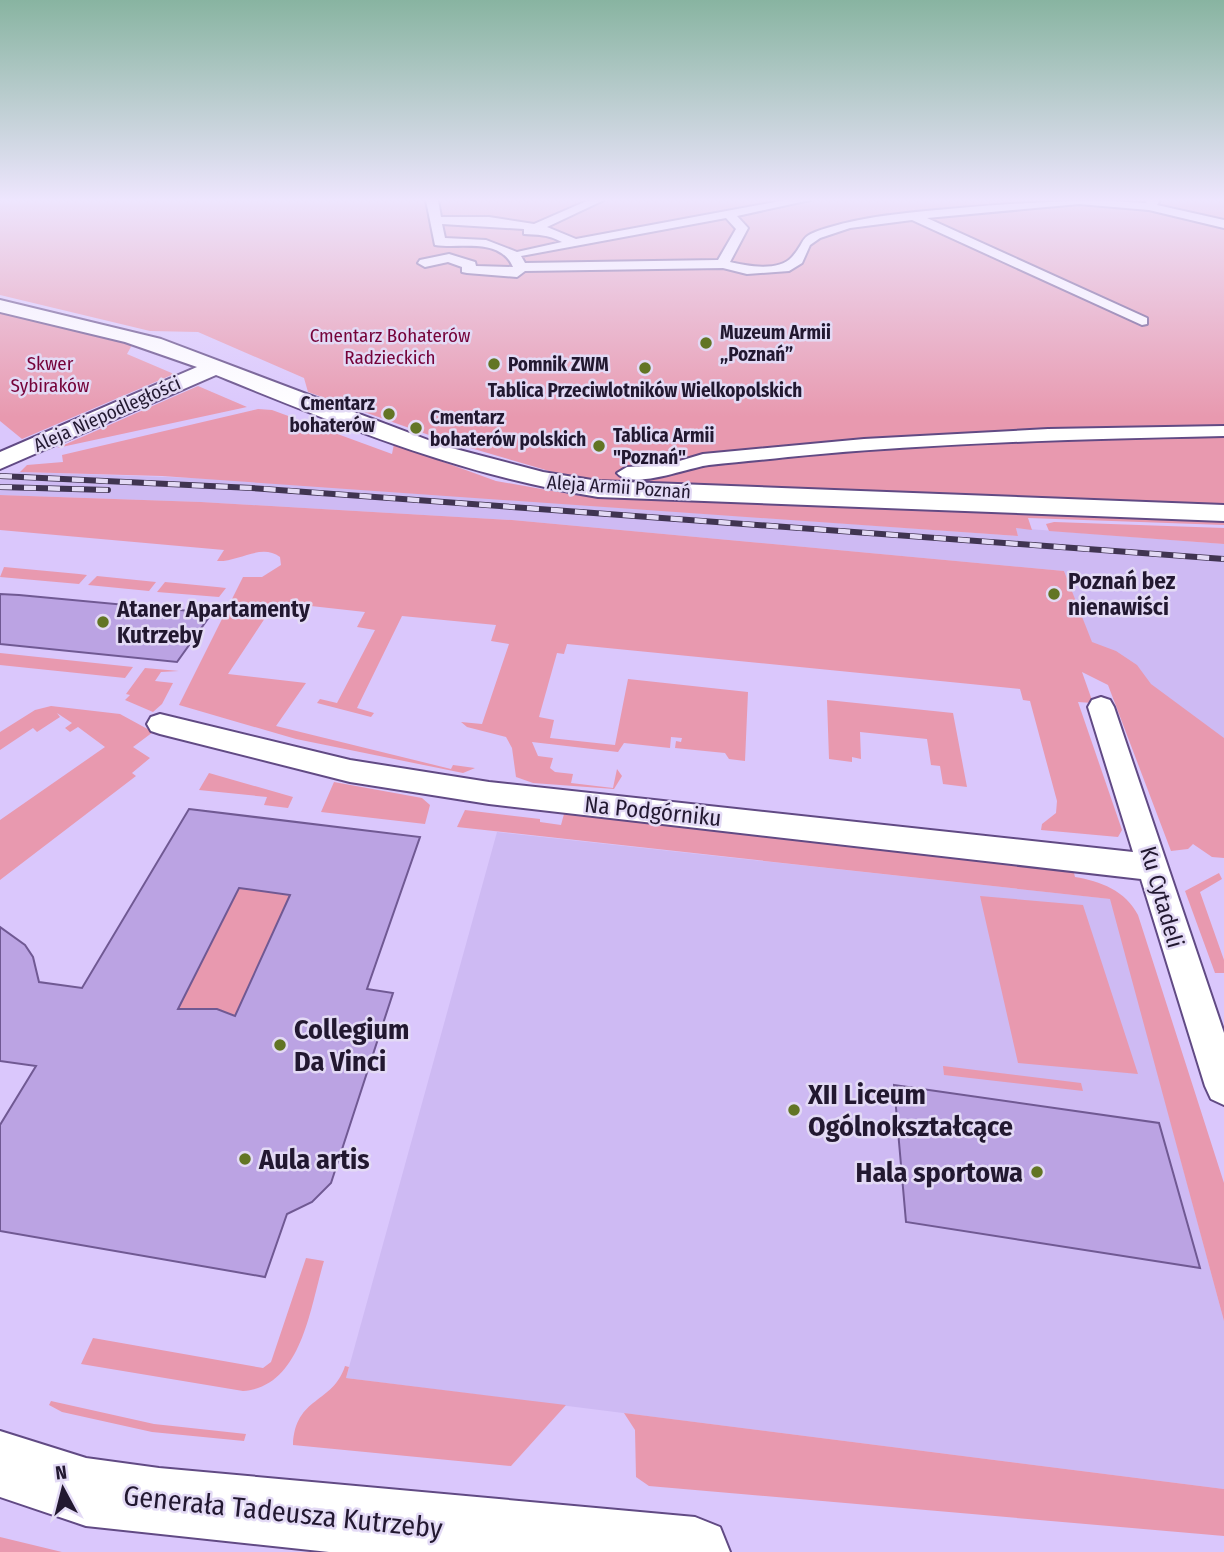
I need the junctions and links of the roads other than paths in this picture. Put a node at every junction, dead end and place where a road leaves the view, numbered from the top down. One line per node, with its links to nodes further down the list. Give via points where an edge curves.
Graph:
1 (455, 272): 3 (street)
2 (1036, 272): 5 (street)
3 (451, 277)
4 (0, 306): 6 (street, Aleja Armii Poznań, via 160,346)
5 (1142, 321)
6 (214, 368): 8 (street, Aleja Niepodległości); 10 (street, Aleja Armii Poznań, via 463,460 545,482 624,490)
7 (1224, 431): 9 (street, via 864,444 703,460 667,471)
8 (0, 461)
9 (627, 473)
10 (1224, 513)
11 (1101, 707): 13 (street, Ku Cytadeli)
12 (160, 724): 13 (street, Na Podgórniku, via 350,771 489,793)
13 (1152, 867): 14 (street, Ku Cytadeli)
14 (1224, 1086)
15 (0, 1464): 16 (street, Generała Tadeusza Kutrzeby, via 86,1492 159,1502)
16 (695, 1552)

